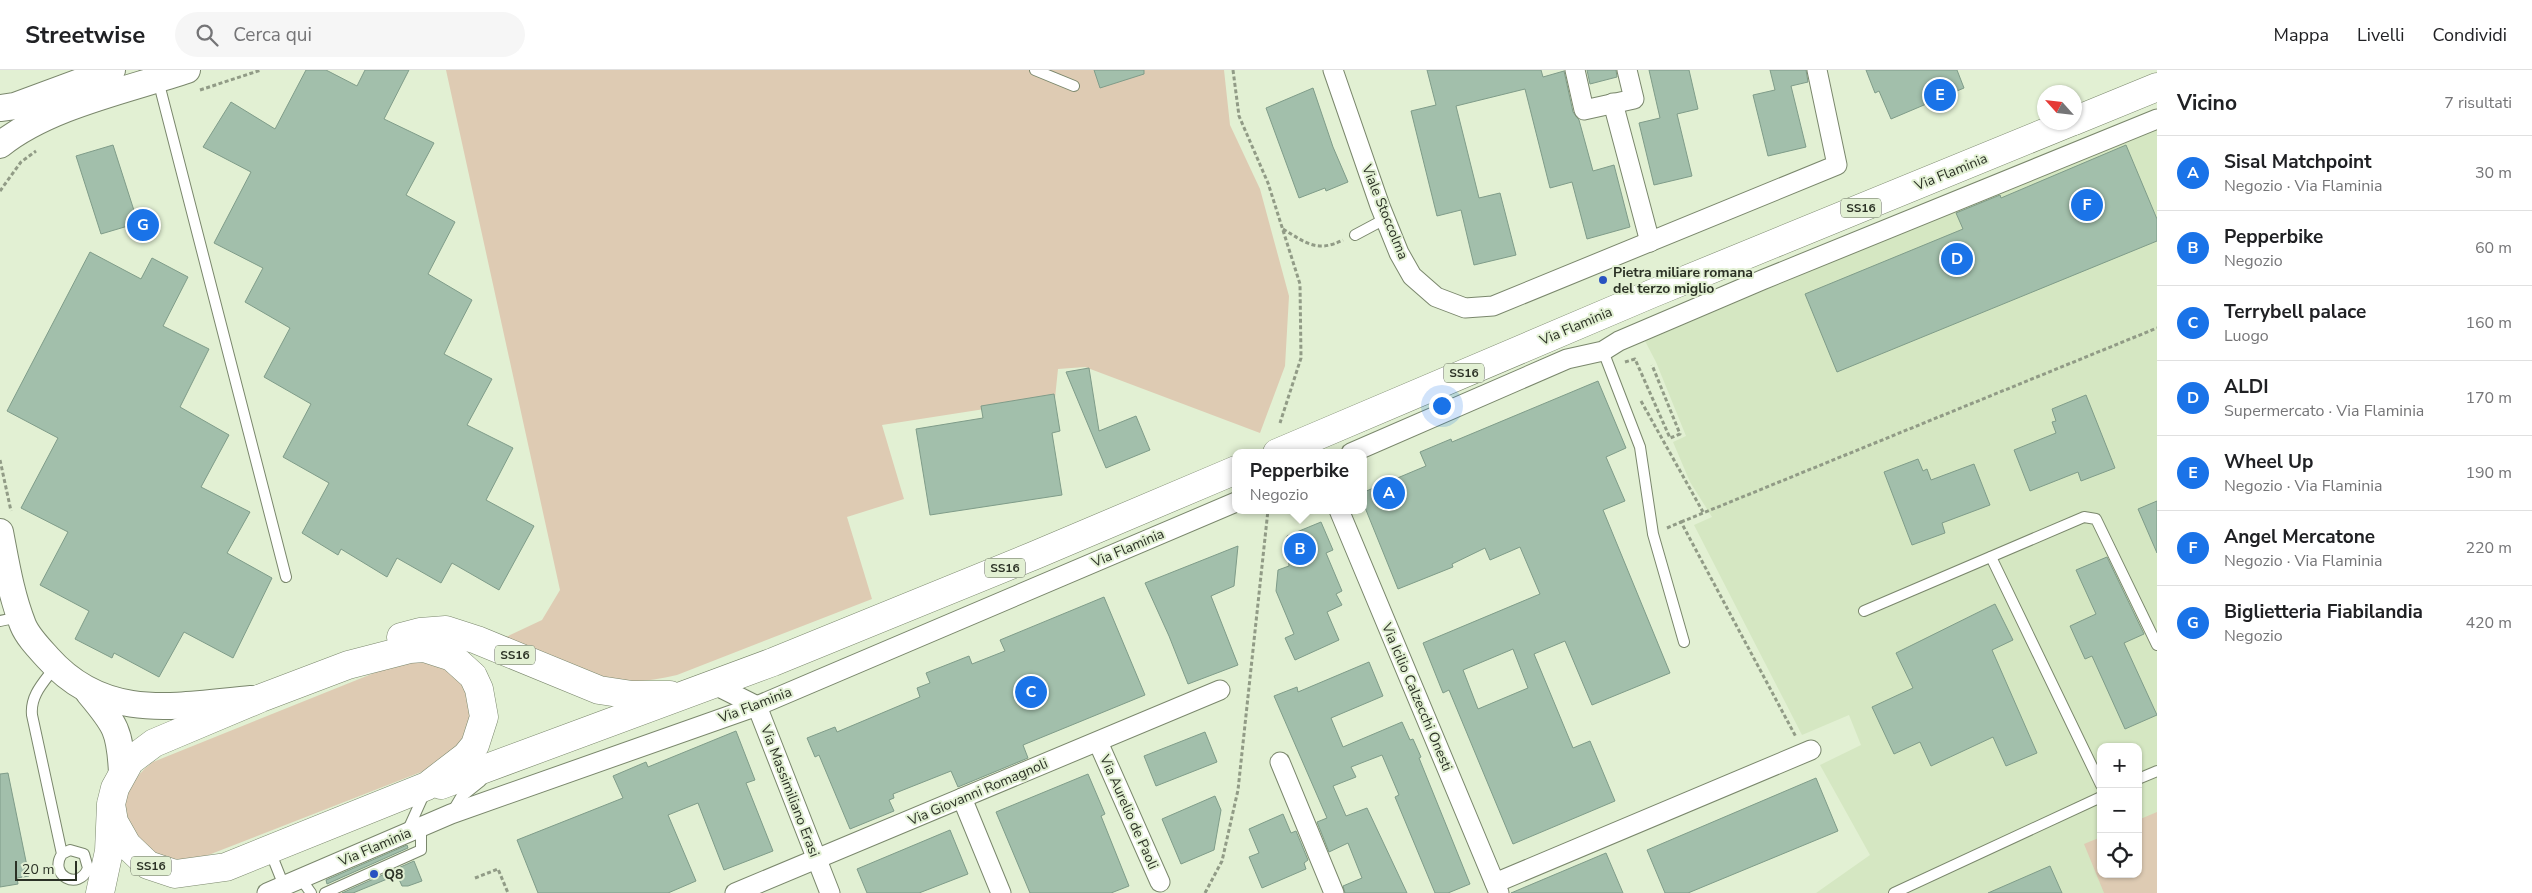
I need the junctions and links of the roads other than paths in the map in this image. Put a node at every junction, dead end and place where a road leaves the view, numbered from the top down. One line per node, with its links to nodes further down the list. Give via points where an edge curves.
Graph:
1 (112, 70): 12 (main road, via 15,106)
2 (1035, 70): 9 (lane)
3 (1333, 70): 17 (street, Viale Stoccolma)
4 (1575, 70): 11 (street, via 1584,110)
5 (1627, 70): 11 (street, via 1634,99)
6 (1817, 70): 19 (street, Viale Stoccolma, via 1837,165)
7 (158, 80): 8 (main road); 16 (main road, via 50,115); 30 (lane)
8 (193, 80)
9 (1074, 86)
10 (2157, 87): 13 (main road, Via Flaminia / SS16)
11 (1612, 103): 19 (street)
12 (0, 108)
13 (2082, 118)
14 (2157, 119): 21 (street, Via Flaminia)
15 (2053, 130): 20 (main road, Via Flaminia / SS16)
16 (0, 145)
17 (1385, 219): 18 (lane); 19 (street, Viale Stoccolma, via 1412,276 1436,298 1466,308 1493,306)
18 (1355, 235)
19 (1650, 242)
20 (1651, 294): 21 (street); 23 (main road, Via Flaminia / SS16)
21 (1661, 324): 22 (street, Via Flaminia, via 1619,341)
22 (1607, 359): 24 (street, Via Flaminia, via 1567,359); 34 (lane, via 1640,447 1653,534)
23 (1286, 449)
24 (1360, 449)
25 (1232, 472): 38 (main road, SS16)
26 (1232, 504): 43 (street, Via Flaminia)
27 (1341, 514): 64 (street, Via Icilio Calzecchi Onesti)
28 (0, 532): 31 (main road)
29 (1991, 557): 32 (lane); 35 (lane, via 2084,517 2096,519); 50 (lane)
30 (286, 577)
31 (6, 594): 33 (main road)
32 (1864, 611)
33 (10, 619): 37 (main road)
34 (1684, 642)
35 (2157, 645)
36 (348, 666): 41 (main road, SS16, via 396,638 446,630 599,690 632,695); 42 (main road, SS16); 52 (main road, SS16, via 424,648 452,656 473,676 483,703 481,732 466,756)
37 (56, 667): 39 (main road); 59 (lane, via 37,691 31,706)
38 (715, 685): 41 (main road, SS16); 43 (street)
39 (83, 687): 42 (main road, via 114,702 158,708); 49 (main road, via 110,717 120,741)
40 (1220, 690): 44 (street, Via Giovanni Romagnoli)
41 (687, 695): 47 (main road, SS16)
42 (261, 698): 49 (main road, SS16, via 154,743 130,761)
43 (757, 706): 56 (street, Via Flaminia); 60 (street, Via Massimiliano Erasi)
44 (1098, 742): 53 (street, Via Giovanni Romagnoli); 62 (street, Via Aurelio de Paoli)
45 (1808, 751): 64 (street, Via Icilio Calzecchi Onesti)
46 (1280, 762): 71 (street)
47 (503, 764): 52 (main road, SS16, via 444,785); 56 (lane, via 461,796)
48 (2157, 771): 51 (lane)
49 (122, 773): 55 (main road, SS16)
50 (2097, 777)
51 (2142, 777)
52 (427, 786): 57 (lane); 58 (main road, SS16)
53 (962, 798): 60 (street, Via Giovanni Romagnoli); 70 (street)
54 (2097, 799): 72 (lane)
55 (111, 804): 61 (main road, SS16, via 114,822 127,846 148,865 175,874); 65 (main road, SS16, via 109,851)
56 (451, 814): 57 (street, Via Flaminia)
57 (414, 830): 63 (street, Via Flaminia); 67 (lane, via 421,850)
58 (269, 850): 61 (main road, SS16); 63 (lane)
59 (62, 854)
60 (817, 859): 68 (street, Via Giovanni Romagnoli); 69 (street, Via Massimiliano Erasi)
61 (226, 867): 66 (main road, SS16, via 208,883)
62 (1160, 882)
63 (291, 888)
64 (1497, 888)
65 (100, 893)
66 (183, 893)
67 (325, 893)
68 (735, 893)
69 (830, 893)
70 (1001, 893)
71 (1334, 893)
72 (1894, 893)

